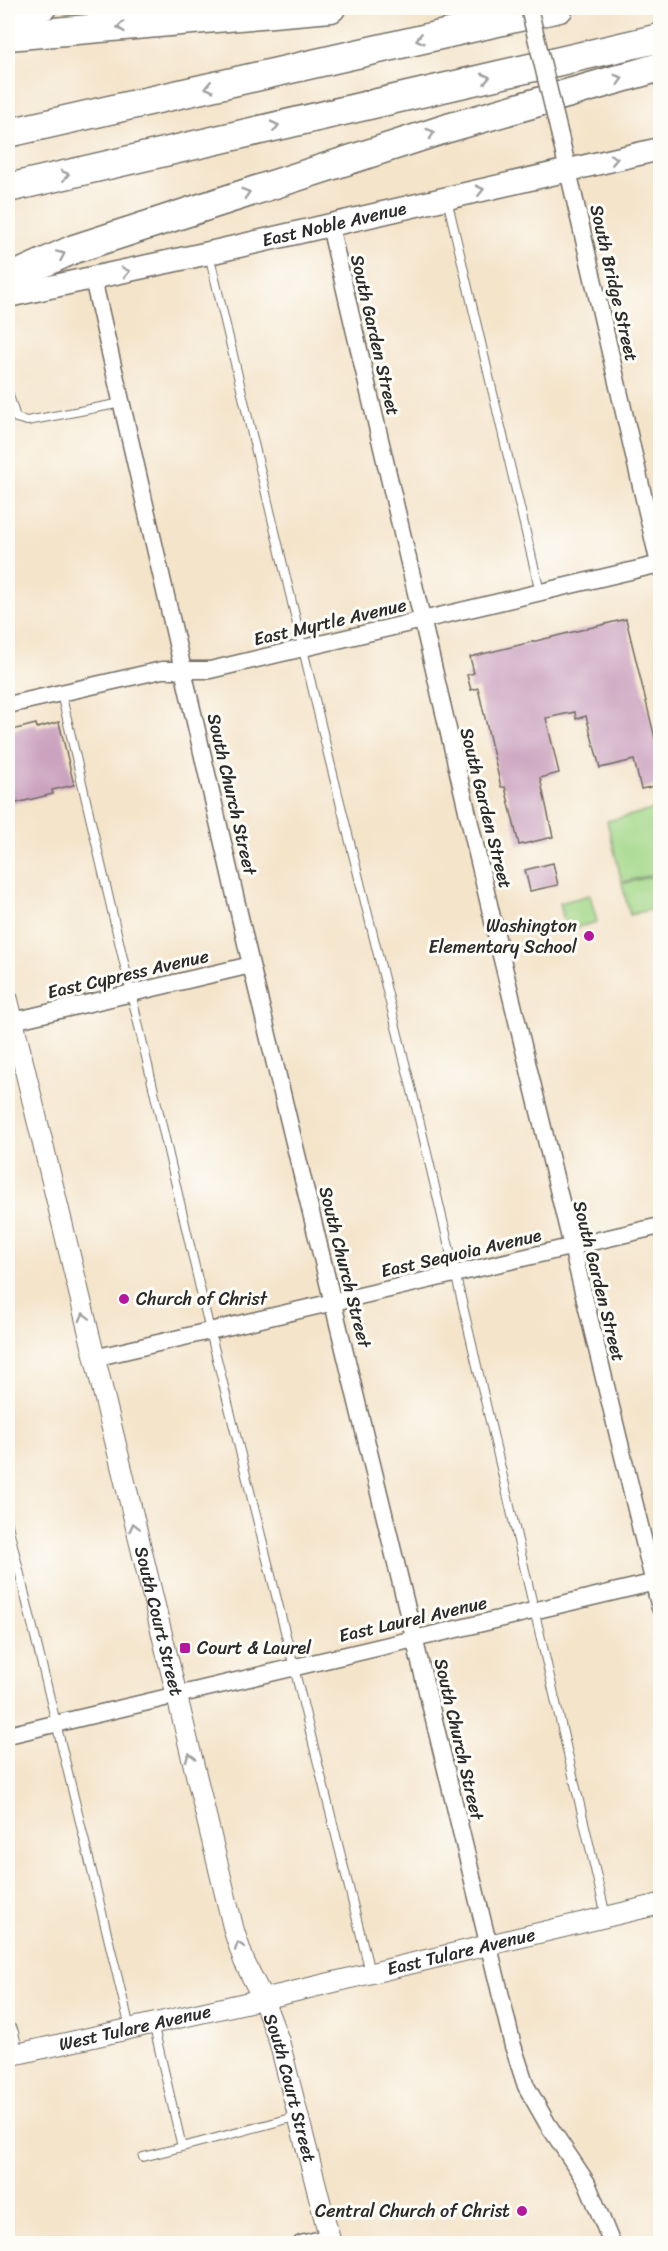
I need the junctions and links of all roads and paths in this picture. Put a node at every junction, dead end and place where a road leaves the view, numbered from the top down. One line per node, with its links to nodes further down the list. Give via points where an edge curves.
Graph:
1 (45, 8): 5 (main road)
2 (331, 8): 6 (highway, one-way to 6)
3 (529, 8): 11 (street, South Bridge Street, bridge)
4 (559, 8): 9 (highway, one-way to 9)
5 (8, 16)
6 (8, 36)
7 (660, 38): 12 (highway, one-way to 7)
8 (660, 67): 16 (highway, one-way to 8, via 86,245 448,128)
9 (8, 133)
10 (660, 149): 11 (main road, East Noble Avenue, one-way to 10)
11 (568, 169): 13 (main road, East Noble Avenue, one-way to 11); 21 (street, South Bridge Street)
12 (8, 188)
13 (447, 198): 14 (main road, East Noble Avenue); 22 (lane)
14 (330, 226): 15 (main road, East Noble Avenue); 23 (street, South Garden Street)
15 (209, 253): 17 (main road, East Noble Avenue, one-way to 15); 24 (lane)
16 (8, 279)
17 (93, 279): 18 (main road, East Noble Avenue); 20 (street, South Church Street)
18 (8, 296)
19 (8, 392): 20 (lane, via 16,418 27,421)
20 (122, 403): 25 (street, South Church Street)
21 (660, 566): 22 (street, East Myrtle Avenue)
22 (540, 592): 23 (street, East Myrtle Avenue)
23 (420, 621): 24 (street, East Myrtle Avenue); 33 (street, South Garden Street)
24 (303, 648): 25 (street, East Myrtle Avenue, via 210,670); 34 (lane)
25 (184, 670): 26 (street, East Myrtle Avenue, via 162,670); 28 (street, South Church Street)
26 (61, 693): 27 (street, East Myrtle Avenue); 29 (lane)
27 (8, 705)
28 (251, 965): 29 (street, East Cypress Avenue); 35 (street, South Church Street)
29 (132, 993): 31 (street, East Cypress Avenue); 36 (lane)
30 (8, 1000): 31 (street, South Court Street)
31 (13, 1021): 37 (street, South Court Street, one-way to 31)
32 (660, 1226): 33 (street, East Sequoia Avenue)
33 (571, 1247): 34 (street, East Sequoia Avenue); 39 (street, South Garden Street)
34 (455, 1274): 35 (street, East Sequoia Avenue); 41 (lane)
35 (334, 1302): 36 (street, East Sequoia Avenue); 42 (street, South Church Street)
36 (210, 1331): 37 (street, East Sequoia Avenue); 43 (lane)
37 (94, 1358): 44 (street, South Court Street, one-way to 37)
38 (8, 1526): 45 (lane)
39 (657, 1582): 40 (street, South Garden Street); 41 (street, East Laurel Avenue)
40 (660, 1608)
41 (536, 1610): 42 (street, East Laurel Avenue); 48 (lane)
42 (416, 1640): 43 (street, East Laurel Avenue); 49 (street, South Church Street)
43 (295, 1667): 44 (street, East Laurel Avenue); 50 (lane)
44 (175, 1696): 45 (street, East Laurel Avenue); 51 (street, South Court Street, one-way to 44, via 234,1931)
45 (55, 1724): 46 (street, East Laurel Avenue); 53 (lane)
46 (8, 1735)
47 (660, 1905): 48 (street, East Tulare Avenue)
48 (606, 1917): 49 (street, East Tulare Avenue)
49 (488, 1944): 50 (street, East Tulare Avenue); 61 (street, South Church Street, via 526,2086 587,2183)
50 (370, 1973): 51 (street, East Tulare Avenue)
51 (263, 1999): 52 (street, West Tulare Avenue); 56 (street, South Court Street)
52 (153, 2023): 53 (street, West Tulare Avenue); 57 (lane)
53 (130, 2028): 55 (street, West Tulare Avenue)
54 (8, 2034): 55 (street)
55 (10, 2056)
56 (299, 2116): 57 (lane); 59 (street, South Court Street)
57 (182, 2147): 58 (lane)
58 (143, 2157)
59 (330, 2240): 60 (street, South Court Street)
60 (301, 2244)
61 (612, 2244)

